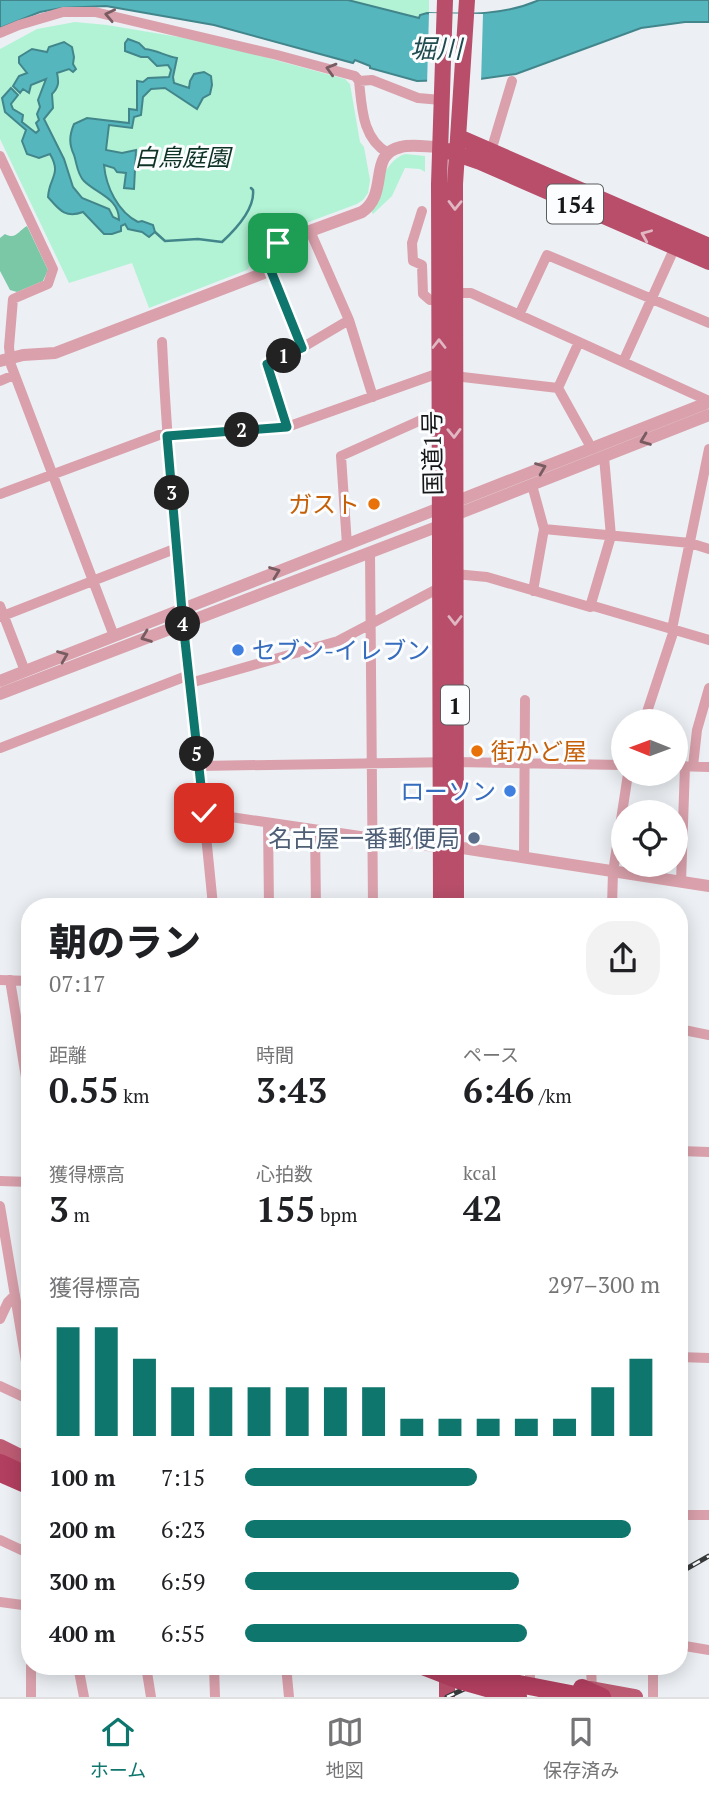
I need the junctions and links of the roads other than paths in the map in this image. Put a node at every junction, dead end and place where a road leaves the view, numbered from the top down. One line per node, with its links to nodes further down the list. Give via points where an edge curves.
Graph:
1 (444, 7): 6 (highway, 国道1号 / 1)
2 (466, 7): 7 (highway, 国道1号 / 1)
3 (0, 33): 5 (street, one-way to 3, via 303,61 95,12 64,12)
4 (512, 80): 9 (street)
5 (359, 81): 6 (street, via 372,80 418,98); 10 (street, via 369,136)
6 (442, 95): 8 (highway, 国道1号 / 1)
7 (459, 137): 8 (highway); 9 (highway, 154); 11 (highway, 国道1号 / 1)
8 (439, 148): 10 (street, via 400,147); 11 (highway, 154); 21 (highway, 国道1号 / 1)
9 (491, 152): 15 (highway, 154)
10 (388, 153): 14 (street, via 381,161 378,189 368,208)
11 (458, 155): 16 (highway, 154, one-way to 11); 19 (highway, 国道1号 / 1, one-way to 19)
12 (0, 156): 28 (street, via 53,269 48,284 13,299)
13 (422, 211): 21 (street, via 412,243 413,261 422,265 423,294)
14 (310, 231): 18 (street, via 278,243); 23 (street)
15 (709, 246)
16 (675, 247): 17 (highway, 154); 20 (street)
17 (709, 262)
18 (269, 266): 27 (street); 28 (street, via 264,273 64,350)
19 (454, 293): 22 (street, via 471,293); 30 (highway, 国道1号 / 1)
20 (652, 299): 22 (street, via 547,256); 24 (street); 29 (street)
21 (439, 300): 30 (highway, 国道1号 / 1, one-way to 21)
22 (519, 315): 26 (street)
23 (349, 320): 27 (street); 34 (street)
24 (709, 323)
25 (162, 342): 39 (street)
26 (579, 342): 29 (street); 33 (street)
27 (302, 348): 38 (street, via 267,364)
28 (5, 359): 31 (street)
29 (623, 362): 35 (street)
30 (447, 374): 33 (street); 34 (street); 36 (highway, 国道1号 / 1); 46 (highway, 国道1号 / 1, one-way to 46)
31 (15, 375): 32 (street); 43 (street)
32 (0, 381)
33 (558, 388): 40 (street)
34 (373, 397): 38 (street)
35 (709, 402): 40 (street)
36 (439, 412): 47 (highway, 国道1号 / 1); 51 (street, via 341,456)
37 (709, 415): 42 (street, one-way to 42)
38 (287, 427): 39 (street)
39 (167, 436): 43 (street); 52 (street)
40 (592, 449): 46 (street, one-way to 40)
41 (709, 449): 50 (street)
42 (604, 457): 44 (street); 49 (street)
43 (52, 474): 45 (street); 56 (street)
44 (532, 485): 46 (street); 48 (street)
45 (0, 495)
46 (455, 509): 47 (street); 55 (highway, 国道1号 / 1)
47 (439, 517): 51 (street); 54 (street); 57 (highway, 国道1号 / 1)
48 (544, 529): 49 (street); 58 (street)
49 (611, 536): 50 (street); 59 (street)
50 (690, 543): 53 (street); 64 (street)
51 (347, 545): 60 (street, one-way to 51)
52 (177, 548): 56 (street); 60 (street)
53 (709, 549)
54 (370, 552): 62 (street); 63 (street)
55 (455, 574): 58 (street); 76 (highway, 国道1号 / 1, one-way to 76)
56 (93, 581): 61 (street); 65 (street)
57 (439, 588): 63 (street); 76 (highway, 国道1号 / 1)
58 (533, 591): 59 (street)
59 (590, 605): 64 (street)
60 (182, 609): 62 (street); 65 (street)
61 (1, 612): 67 (street)
62 (183, 623): 68 (street); 71 (street, one-way to 71)
63 (371, 625): 68 (street, via 338,641); 78 (street)
64 (673, 630): 66 (street); 73 (street)
65 (114, 636): 67 (street, one-way to 65)
66 (709, 640)
67 (25, 671): 69 (street)
68 (189, 679): 74 (street); 80 (street)
69 (0, 681)
70 (709, 688): 75 (street)
71 (0, 694)
72 (525, 700): 77 (street)
73 (648, 709)
74 (0, 748)
75 (688, 755)
76 (448, 763): 77 (street); 78 (street); 88 (highway, 国道1号 / 1)
77 (525, 763): 79 (street); 89 (street)
78 (372, 764): 80 (street); 87 (street)
79 (611, 765)
80 (199, 766): 84 (street)
81 (688, 766): 82 (street)
82 (709, 767)
83 (683, 786): 93 (street)
84 (204, 813): 85 (street); 95 (street)
85 (268, 823): 86 (street); 96 (street)
86 (315, 830): 87 (street); 97 (street)
87 (372, 838): 88 (street); 98 (street)
88 (448, 848): 89 (street); 99 (highway, 国道1号 / 1); 100 (highway, 国道1号 / 1)
89 (524, 858): 90 (street)
90 (611, 872)
91 (613, 877): 101 (street)
92 (647, 877): 93 (street)
93 (681, 882): 94 (street)
94 (709, 886)
95 (212, 898)
96 (269, 898)
97 (316, 898)
98 (373, 898)
99 (442, 898)
100 (455, 898)
101 (612, 898)
102 (5, 980): 105 (street)
103 (688, 1031): 104 (street)
104 (709, 1035)
105 (21, 1058)
106 (688, 1151): 107 (street)
107 (709, 1152)
108 (0, 1181): 109 (street)
109 (21, 1182)
110 (0, 1206): 111 (street)
111 (4, 1254): 112 (street)
112 (15, 1295): 113 (street); 114 (street)
113 (0, 1319)
114 (21, 1331)
115 (688, 1357): 116 (street)
116 (709, 1358)
117 (0, 1386): 118 (street)
118 (21, 1396)
119 (0, 1447): 121 (main road)
120 (0, 1453): 123 (highway)
121 (21, 1458)
122 (0, 1463): 126 (highway)
123 (21, 1464)
124 (0, 1471): 127 (highway, bridge)
125 (0, 1479): 128 (main road)
126 (21, 1480)
127 (21, 1483)
128 (21, 1485)
129 (688, 1515): 130 (street)
130 (709, 1515)
131 (0, 1541): 132 (street)
132 (21, 1550)
133 (0, 1602): 134 (street)
134 (21, 1605)
135 (688, 1646): 136 (street)
136 (709, 1650)
137 (31, 1675): 150 (street)
138 (79, 1675): 151 (street)
139 (147, 1675): 152 (street)
140 (214, 1675): 153 (street)
141 (287, 1675): 154 (street)
142 (446, 1675): 156 (highway, bridge)
143 (490, 1675): 149 (highway, bridge, via 519,1684)
144 (536, 1675): 149 (main road)
145 (591, 1675): 149 (street)
146 (653, 1675): 158 (street)
147 (447, 1681): 148 (main road)
148 (463, 1692): 155 (main road)
149 (590, 1693): 157 (main road)
150 (31, 1697)
151 (83, 1697)
152 (151, 1697)
153 (215, 1697)
154 (289, 1697)
155 (498, 1697)
156 (518, 1697)
157 (635, 1697)
158 (653, 1697)

